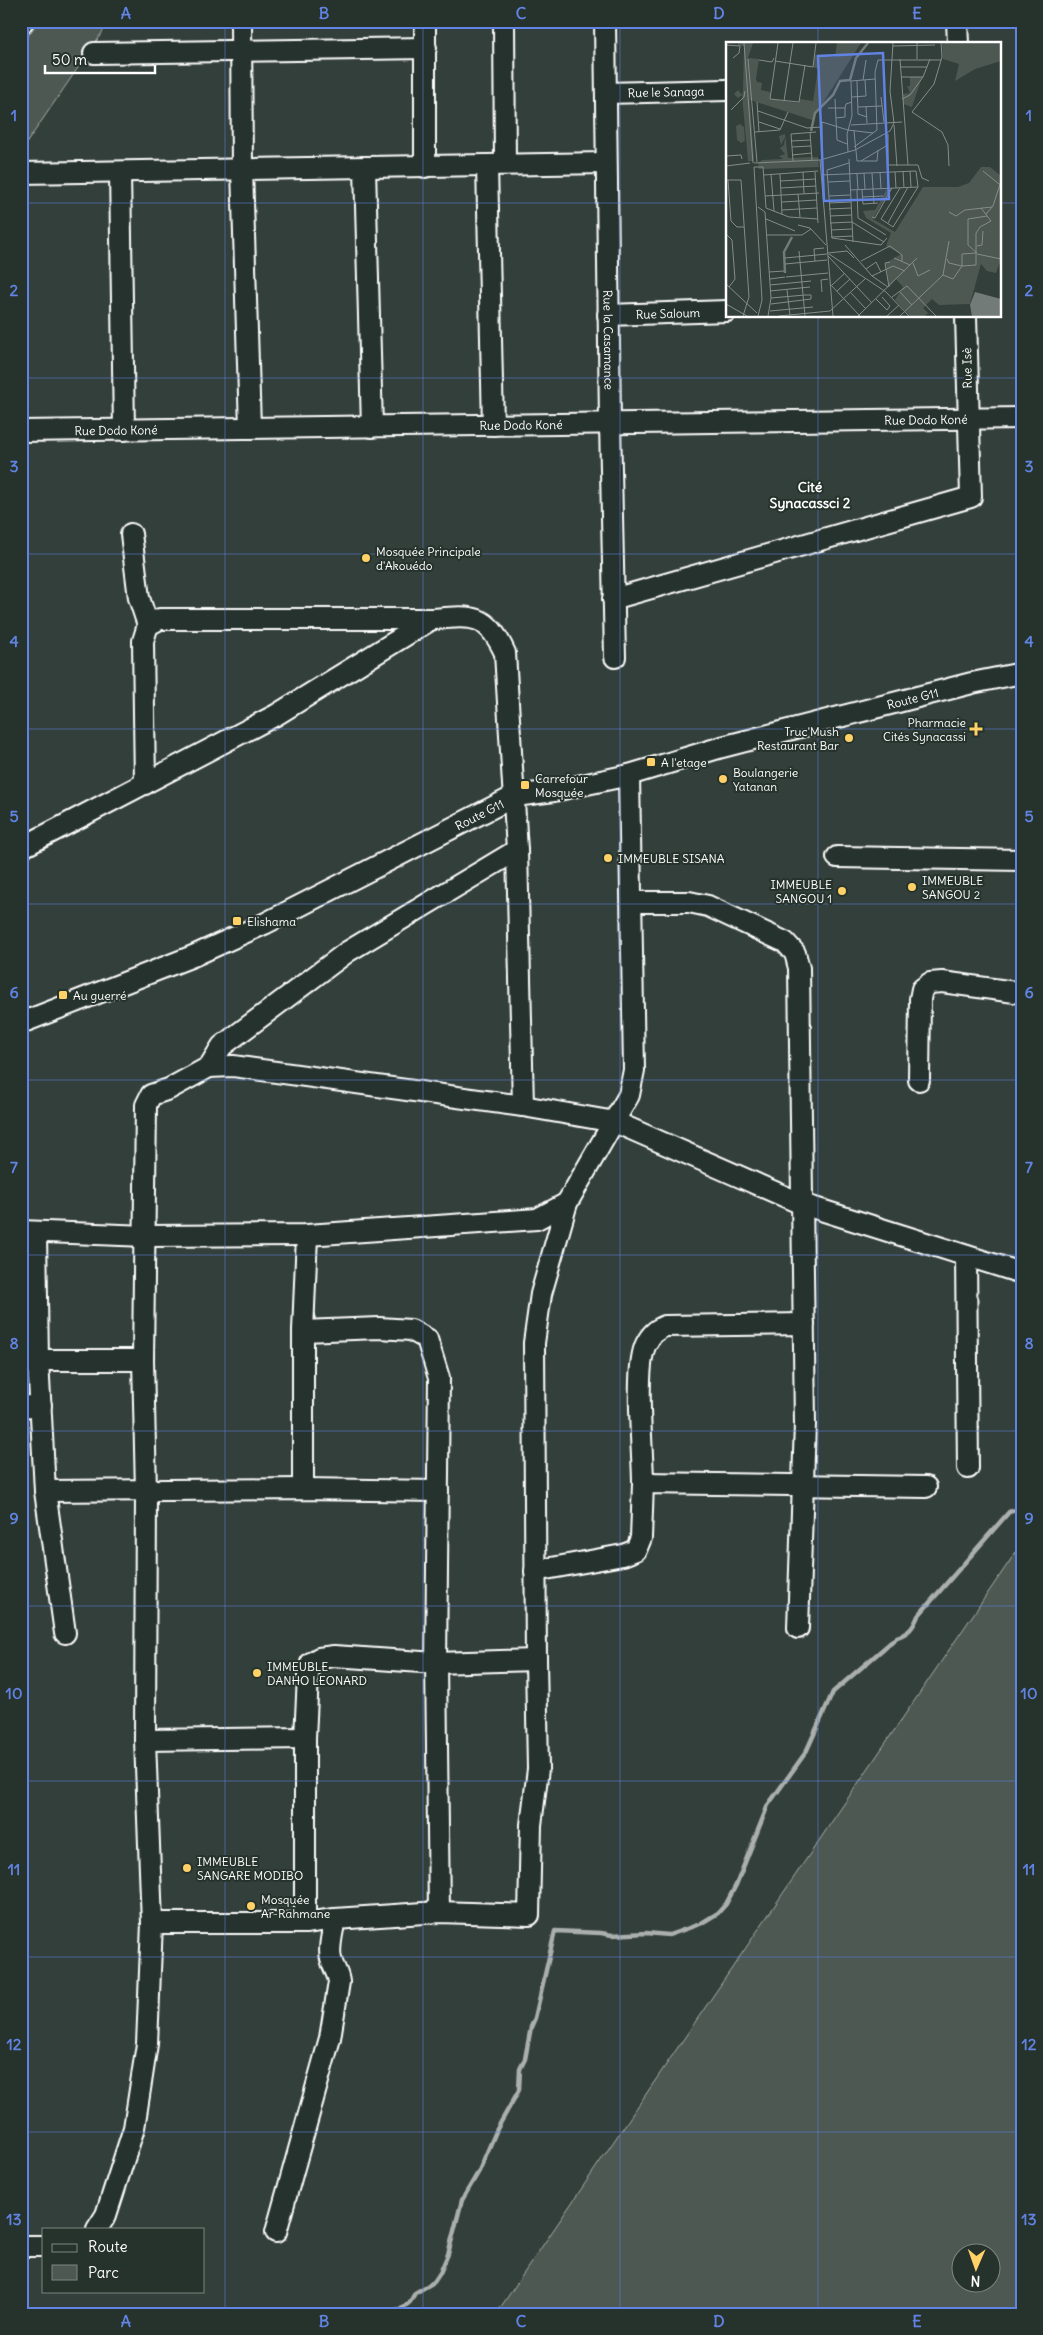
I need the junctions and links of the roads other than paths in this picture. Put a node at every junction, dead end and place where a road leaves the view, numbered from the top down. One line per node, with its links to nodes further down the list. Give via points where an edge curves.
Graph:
1 (241, 21): 8 (street)
2 (425, 21): 7 (street)
3 (504, 21): 13 (street)
4 (605, 21): 11 (street, Rue la Casamance)
5 (957, 21): 6 (street)
6 (958, 42)
7 (426, 48): 8 (street); 14 (street)
8 (241, 50): 9 (street); 16 (street)
9 (94, 53)
10 (726, 90): 11 (street, Rue le Sanaga)
11 (606, 93): 12 (street, Rue la Casamance)
12 (606, 163): 13 (street); 20 (street, Rue la Casamance)
13 (496, 165): 14 (street); 25 (street)
14 (425, 167): 15 (street)
15 (365, 168): 16 (street); 26 (street)
16 (242, 169): 18 (street); 27 (street)
17 (21, 172): 18 (street)
18 (120, 172): 28 (street)
19 (726, 311): 20 (street, Rue Saloum)
20 (608, 315): 24 (street, Rue la Casamance)
21 (966, 318): 23 (street, Rue Isè)
22 (1022, 418): 23 (street, Rue Dodo Koné)
23 (968, 419): 24 (street, Rue Dodo Koné); 31 (street, Rue Isè, via 971,497)
24 (610, 423): 25 (street, Rue Dodo Koné); 31 (street, Rue la Casamance)
25 (493, 425): 26 (street, Rue Dodo Koné)
26 (372, 427): 27 (street, Rue Dodo Koné)
27 (250, 428): 28 (street, Rue Dodo Koné)
28 (124, 430): 29 (street, Rue Dodo Koné)
29 (21, 431)
30 (131, 534): 33 (street, via 139,598)
31 (613, 599): 34 (street, Rue la Casamance)
32 (434, 618): 33 (street, via 160,619); 37 (street, via 276,716); 38 (street, via 464,616 485,622 497,635 505,654)
33 (148, 625): 37 (street, via 143,641)
34 (615, 657)
35 (1022, 673): 36 (street, Route G11, via 722,747)
36 (629, 775): 38 (street, Route G11); 43 (street)
37 (144, 784): 39 (street)
38 (515, 796): 40 (street); 45 (street, Route G11, via 264,924 202,952)
39 (21, 848)
40 (517, 850): 46 (street, via 347,952 222,1046); 48 (street)
41 (837, 857): 42 (street)
42 (1022, 860)
43 (632, 902): 49 (street, via 634,1070 629,1095); 51 (street, via 689,902 708,906 785,942 795,953 800,968)
44 (1022, 993): 47 (street, via 942,982 930,983 922,989)
45 (21, 1023)
46 (209, 1067): 48 (street, via 233,1066); 54 (street, via 148,1099)
47 (919, 1080)
48 (523, 1106): 49 (street)
49 (615, 1122): 50 (street); 51 (street)
50 (567, 1203): 53 (street, via 537,1219); 70 (street, via 541,1294 535,1334)
51 (802, 1204): 55 (street); 57 (street)
52 (28, 1232): 54 (street); 59 (street)
53 (307, 1235): 54 (street); 58 (street)
54 (146, 1236): 60 (street)
55 (966, 1256): 56 (street, via 1015,1271); 62 (street)
56 (1022, 1270)
57 (804, 1324): 63 (street, via 666,1326 654,1331 640,1365); 64 (street)
58 (303, 1331): 66 (street); 69 (street, via 411,1330 427,1339 439,1378)
59 (38, 1360): 60 (street); 61 (street)
60 (144, 1360): 68 (street)
61 (31, 1406): 67 (street)
62 (968, 1468)
63 (643, 1483): 64 (street); 70 (street, via 641,1538 636,1550)
64 (802, 1484): 65 (street); 71 (street)
65 (926, 1488)
66 (304, 1489): 68 (street); 69 (street)
67 (45, 1491): 68 (street); 72 (street)
68 (146, 1491): 76 (street)
69 (438, 1491): 74 (street)
70 (535, 1571): 73 (street)
71 (798, 1628)
72 (65, 1633)
73 (536, 1660): 74 (street); 77 (street, via 538,1770 531,1825 529,1915)
74 (436, 1663): 75 (street, via 334,1656 319,1658 311,1663 308,1676); 77 (street)
75 (305, 1738): 76 (street); 80 (street)
76 (145, 1740): 79 (street)
77 (440, 1912): 78 (street)
78 (335, 1919): 80 (street); 82 (street, via 330,1954 339,1982 330,2038)
79 (152, 1923): 80 (street); 81 (street, via 147,2044 134,2128 106,2215)
80 (305, 1923)
81 (98, 2228)
82 (276, 2232)
83 (21, 2246): 84 (street)
84 (42, 2246)

